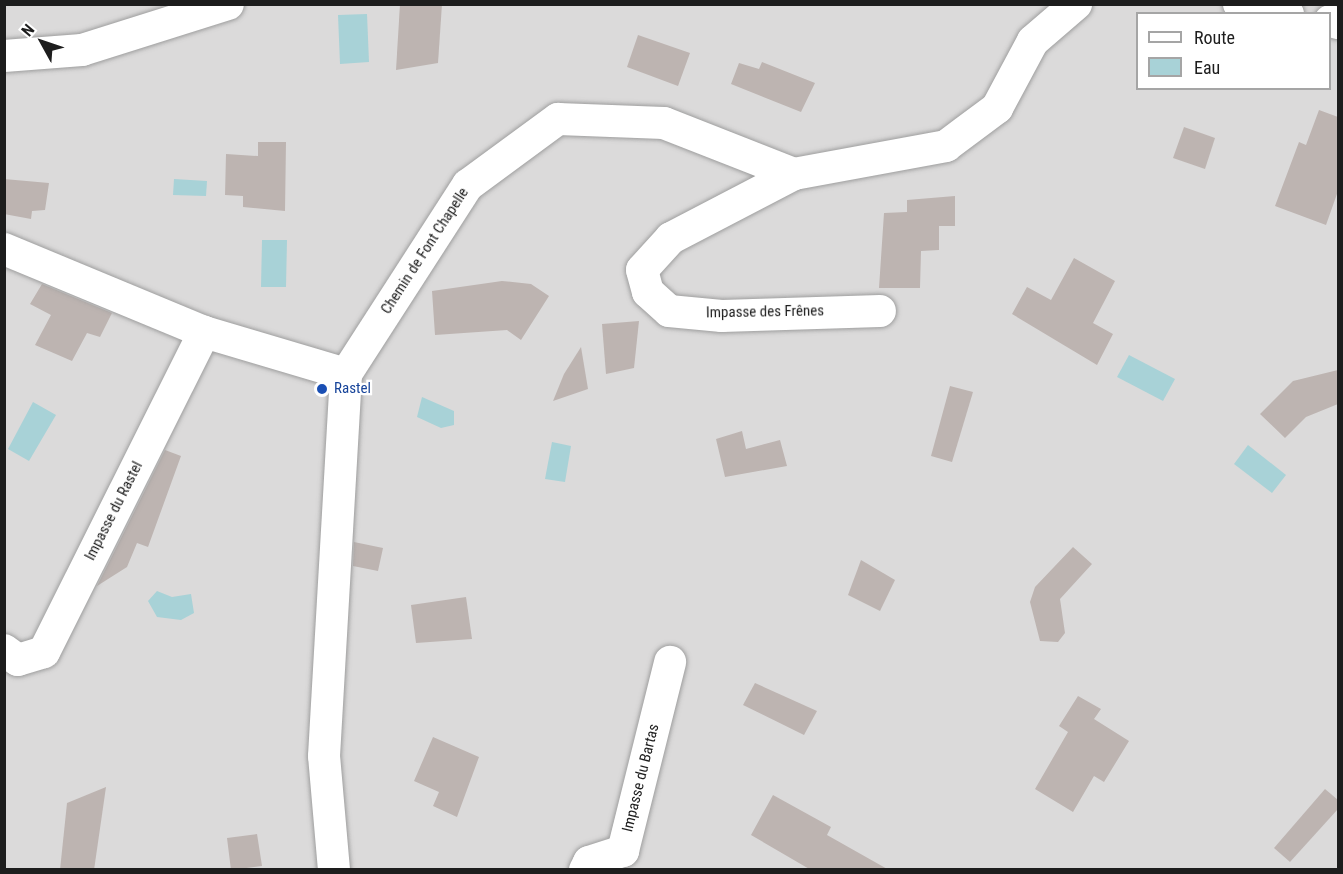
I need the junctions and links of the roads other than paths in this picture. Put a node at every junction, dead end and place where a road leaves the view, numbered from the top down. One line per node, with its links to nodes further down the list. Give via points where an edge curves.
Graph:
1 (228, 4): 5 (street, via 82,50)
2 (1076, 4): 6 (street, via 1033,41 997,108 946,146)
3 (1239, 4): 4 (street)
4 (1278, 12)
5 (4, 56)
6 (794, 174): 8 (street, Impasse des Frênes, via 671,238 642,270 648,292 669,311 722,316); 10 (street, Chemin de Font Chapelle, via 664,123 558,119 468,185)
7 (4, 249): 9 (street)
8 (880, 311)
9 (204, 332): 10 (street); 11 (street, Impasse du Rastel, via 44,652 18,660)
10 (346, 374): 13 (street, Chemin de Font Chapelle, via 324,756)
11 (4, 650)
12 (670, 662): 14 (street, Impasse du Bartas, via 623,852 589,862)
13 (334, 870)
14 (585, 870)

